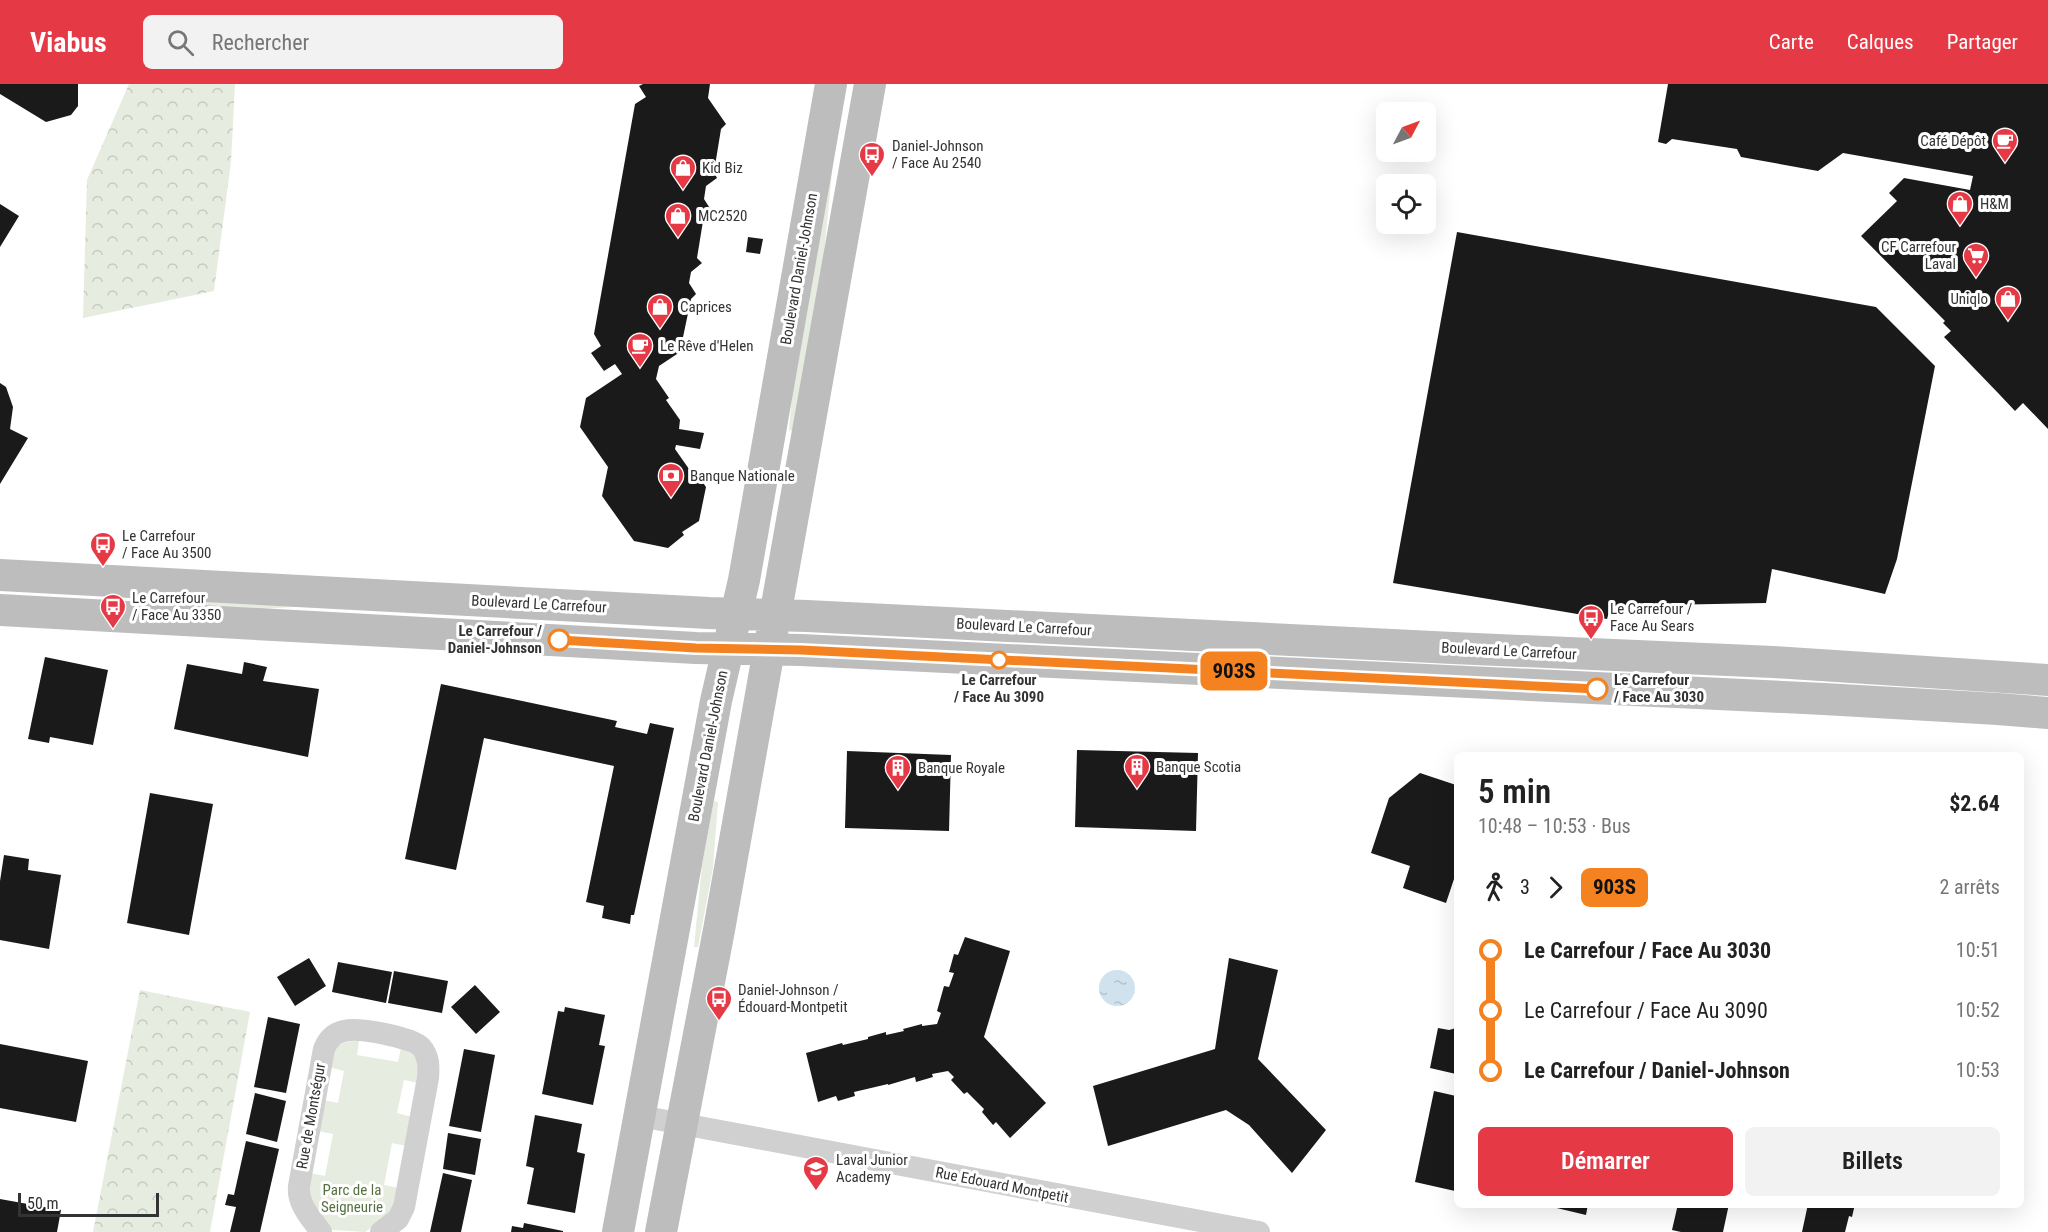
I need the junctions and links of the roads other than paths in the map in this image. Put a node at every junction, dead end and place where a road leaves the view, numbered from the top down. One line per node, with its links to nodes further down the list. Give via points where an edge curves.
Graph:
1 (831, 84): 5 (street, Boulevard Daniel-Johnson)
2 (870, 84): 6 (street)
3 (0, 575): 5 (street, Boulevard Le Carrefour)
4 (0, 610): 7 (street)
5 (736, 614): 6 (street, Boulevard Le Carrefour); 7 (street, Boulevard Daniel-Johnson)
6 (776, 614): 8 (street); 9 (street, Boulevard Le Carrefour, via 1773,662)
7 (728, 649): 8 (street); 11 (street, Boulevard Daniel-Johnson)
8 (770, 650): 10 (street); 12 (street)
9 (2048, 680)
10 (2048, 713)
11 (640, 1116): 12 (street, Rue Edouard Montpetit); 15 (street, Boulevard Daniel-Johnson)
12 (682, 1123): 16 (street); 17 (street, Rue Edouard Montpetit)
13 (321, 1232): 14 (street, Rue de Montségur, via 302,1205 299,1186 324,1049 331,1037 353,1030 412,1041 422,1049 428,1062 404,1208 398,1220)
14 (381, 1232)
15 (618, 1232)
16 (661, 1232)
17 (1259, 1232)

